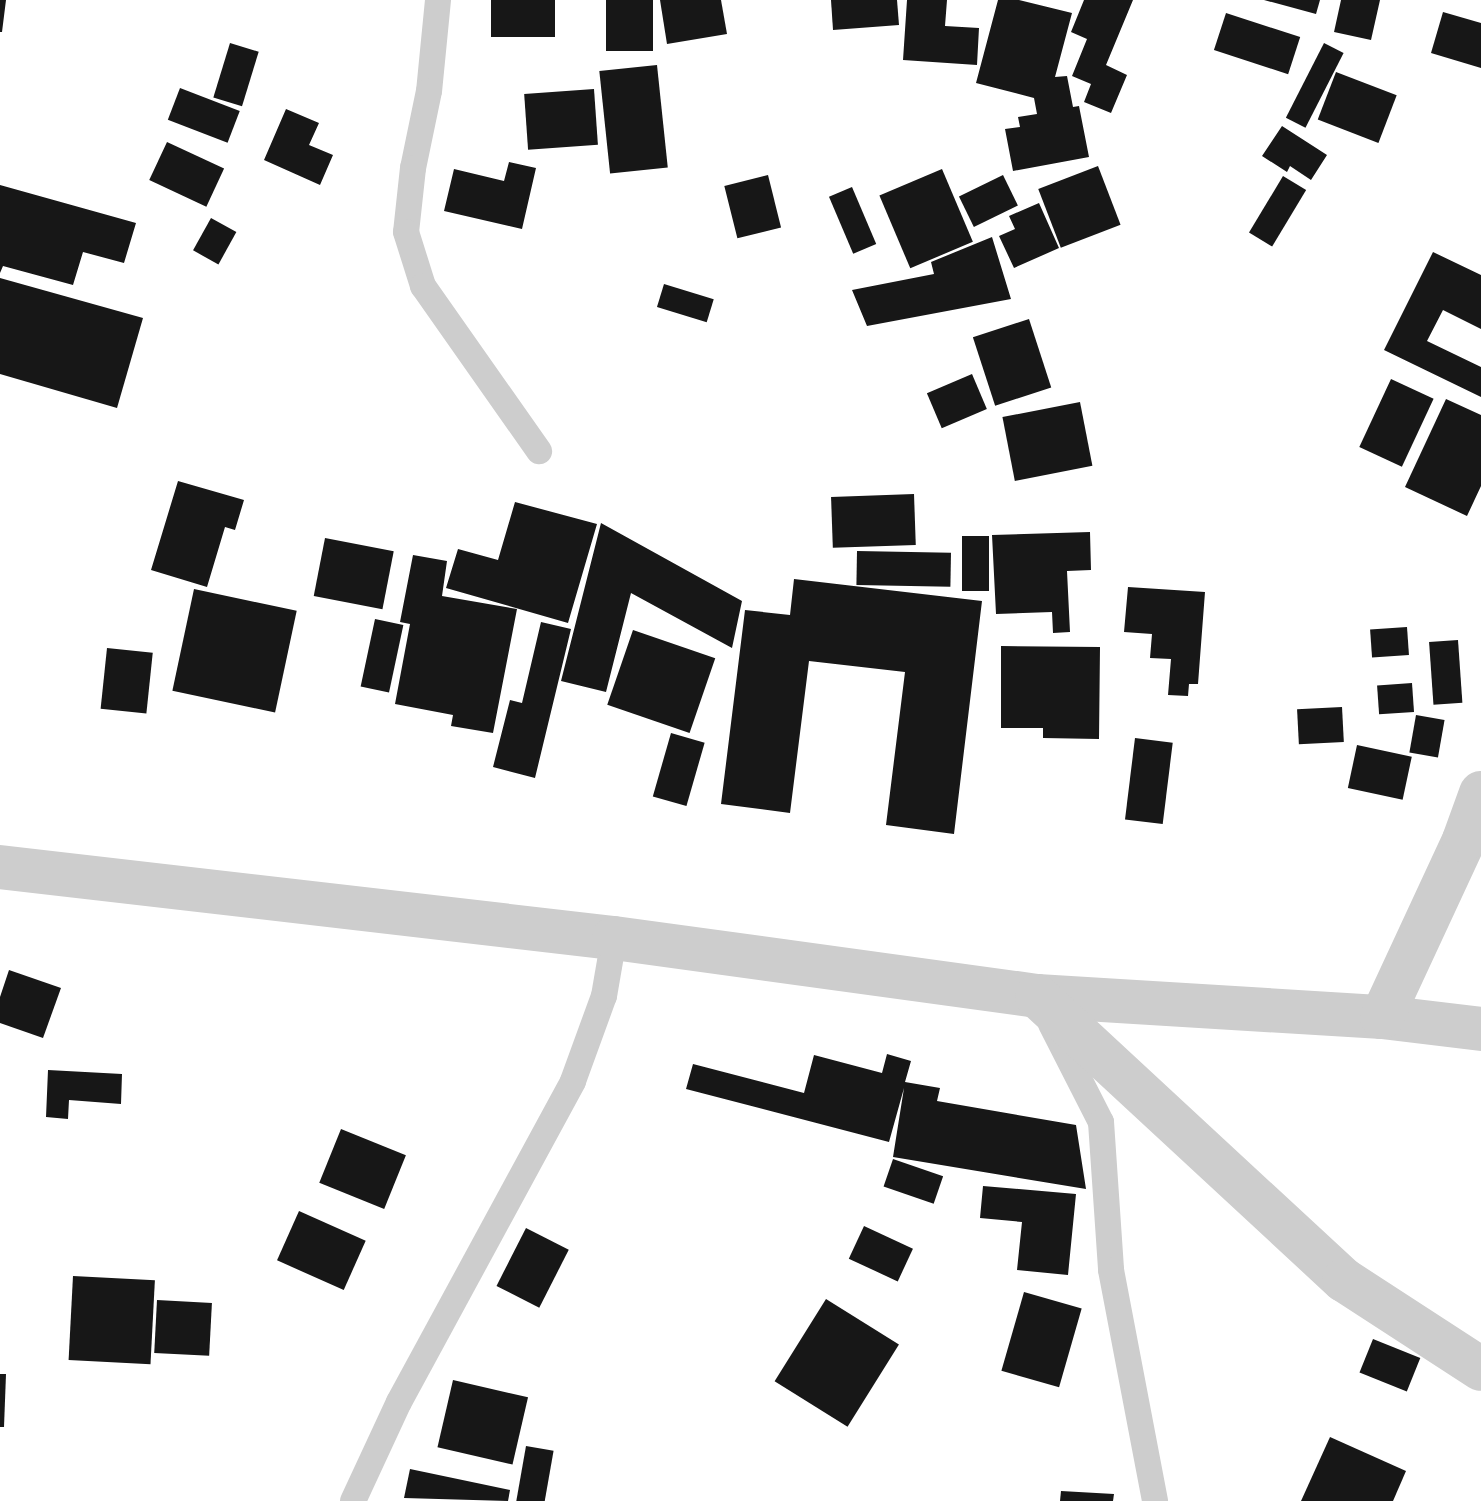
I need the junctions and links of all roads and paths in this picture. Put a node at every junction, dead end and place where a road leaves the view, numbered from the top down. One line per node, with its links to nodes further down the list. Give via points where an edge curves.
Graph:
1 (438, 0): 2 (lane, via 406,232 423,286)
2 (539, 451)
3 (1481, 793): 7 (street)
4 (0, 867): 5 (street)
5 (614, 938): 6 (street); 10 (lane, via 604,996 573,1081 399,1402)
6 (1037, 996): 7 (street); 9 (street, via 1344,1280); 11 (lane, via 1101,1122 1111,1270)
7 (1382, 1017): 8 (street)
8 (1481, 1029)
9 (1481, 1369)
10 (353, 1501)
11 (1155, 1501)

